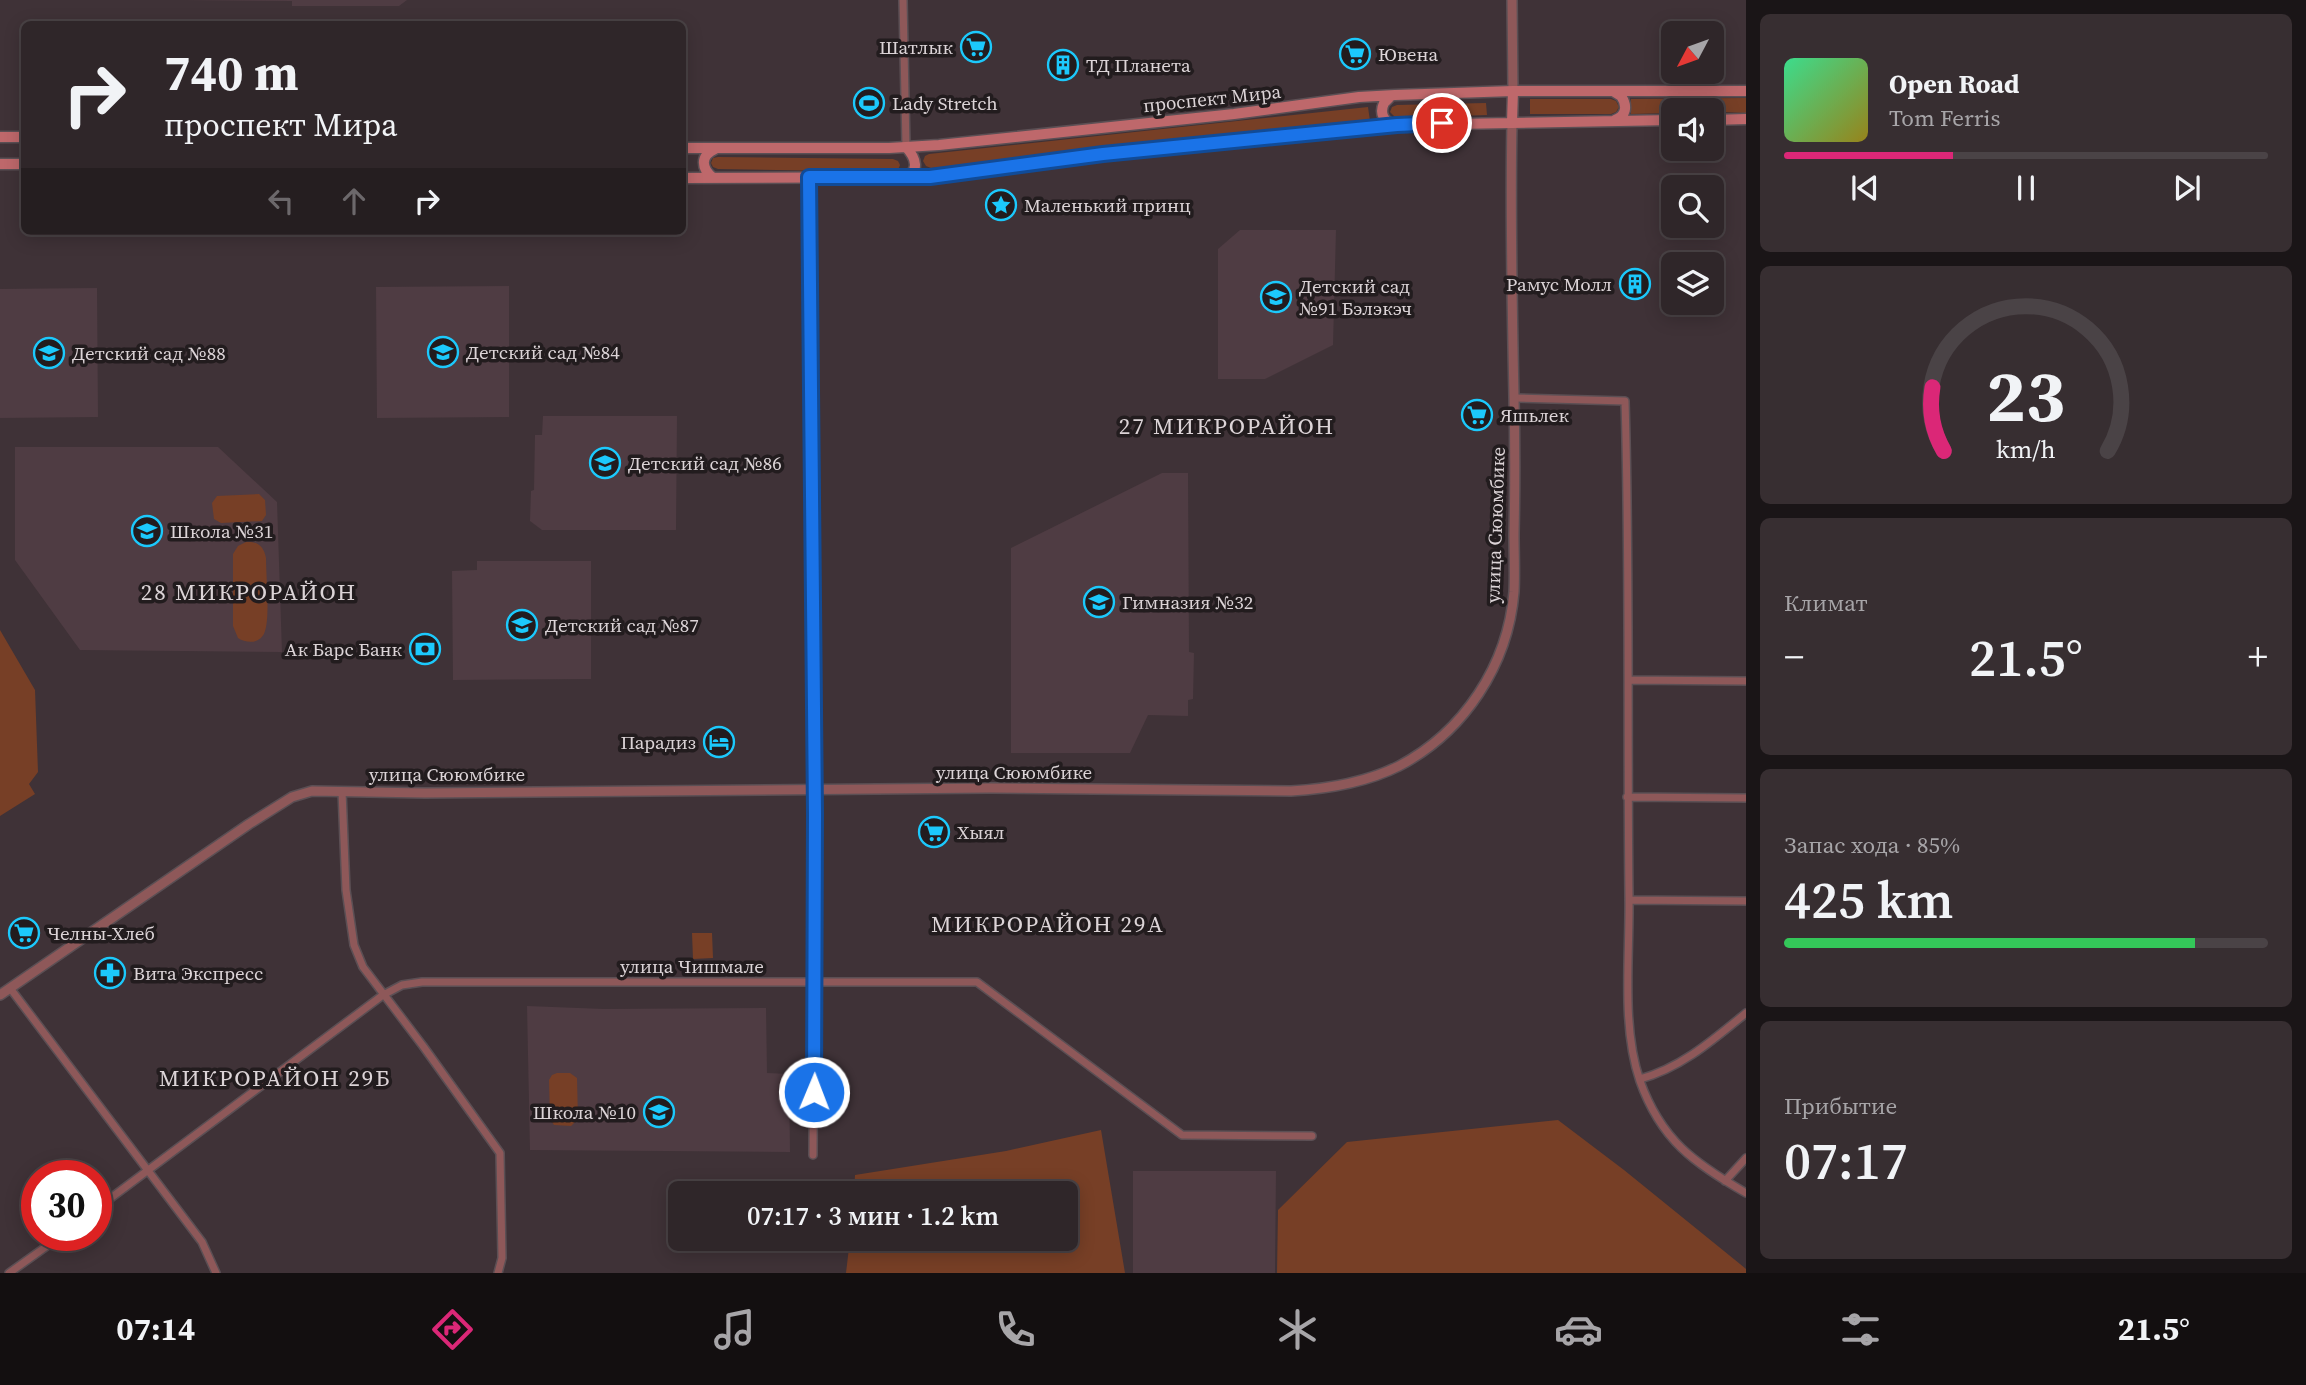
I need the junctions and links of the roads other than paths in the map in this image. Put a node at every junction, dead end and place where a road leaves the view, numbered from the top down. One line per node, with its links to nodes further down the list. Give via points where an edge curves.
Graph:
1 (903, 0): 15 (street)
2 (1512, 0): 3 (street)
3 (1513, 91): 4 (main road, проспект Мира); 6 (main road, проспект Мира); 11 (main road)
4 (1611, 91): 5 (main road, проспект Мира); 10 (main road, via 1621,96 1626,106 1621,117)
5 (1746, 91)
6 (1395, 95): 12 (main road, via 1385,100 1382,111 1387,121); 15 (main road, проспект Мира)
7 (1746, 119): 9 (main road)
8 (1661, 120): 10 (main road)
9 (1724, 120)
10 (1611, 121): 11 (main road)
11 (1512, 122): 12 (main road); 24 (street, улица Сююмбике)
12 (1397, 125): 23 (main road)
13 (0, 137): 14 (main road)
14 (21, 137)
15 (906, 147): 17 (main road, проспект Мира); 23 (main road, via 916,166)
16 (686, 148): 17 (main road, проспект Мира)
17 (715, 148): 22 (main road, via 703,160 705,171)
18 (0, 164): 19 (main road)
19 (21, 164)
20 (809, 177): 22 (main road); 23 (main road); 27 (street)
21 (686, 178): 22 (main road)
22 (713, 178)
23 (903, 178)
24 (1514, 398): 25 (street, via 1625,401); 27 (street, улица Сююмбике, via 1514,594 1506,634 1476,699 1443,734 1400,765 1365,778 1291,791)
25 (1629, 680): 26 (street); 29 (street)
26 (1746, 681)
27 (814, 789): 28 (street, улица Сююмбике); 33 (street)
28 (342, 791): 34 (street, улица Сююмбике, via 312,791 292,797); 36 (street, via 349,921 363,967)
29 (1627, 797): 30 (street); 31 (street)
30 (1746, 797)
31 (1629, 900): 32 (street); 38 (street, via 1630,1023)
32 (1746, 901)
33 (816, 980): 36 (street, улица Чишмале, via 422,982); 39 (street, улица Чишмале, via 977,982 1182,1135); 40 (street)
34 (10, 988): 35 (street, улица Сююмбике); 42 (street)
35 (0, 995)
36 (383, 995): 42 (street, улица Чишмале); 49 (street, via 500,1153 502,1258)
37 (1746, 1013): 38 (street, via 1685,1060)
38 (1640, 1079): 43 (street, via 1667,1134 1693,1161)
39 (1312, 1136)
40 (813, 1155)
41 (1746, 1158): 43 (street)
42 (148, 1170): 45 (street, улица Чишмале); 48 (street, via 202,1242)
43 (1725, 1181): 44 (street)
44 (1746, 1193)
45 (112, 1197)
46 (40, 1251): 47 (street)
47 (9, 1273)
48 (216, 1273)
49 (498, 1273)

